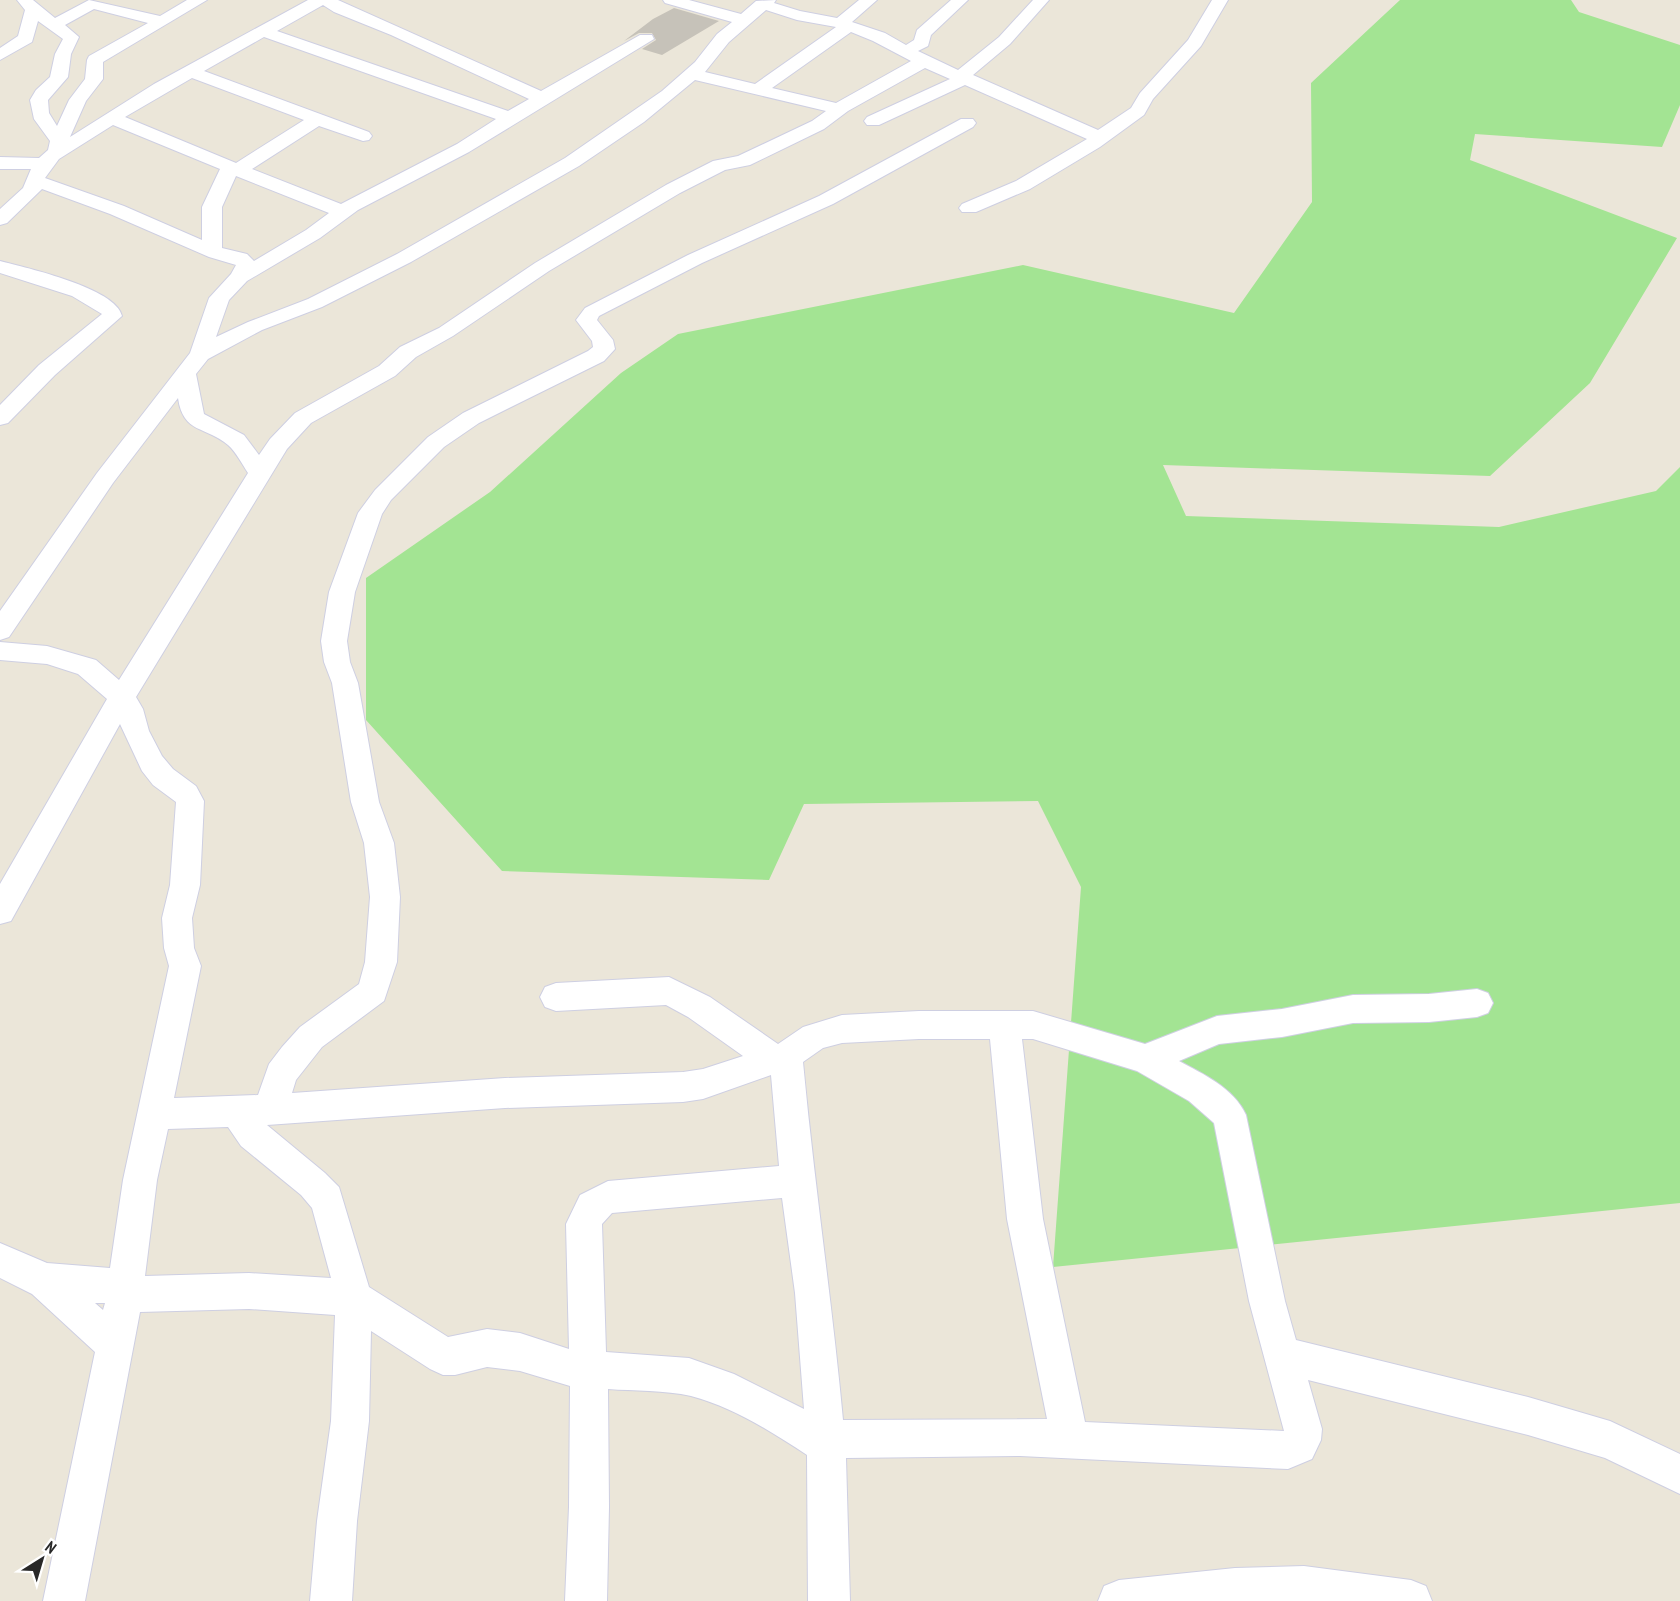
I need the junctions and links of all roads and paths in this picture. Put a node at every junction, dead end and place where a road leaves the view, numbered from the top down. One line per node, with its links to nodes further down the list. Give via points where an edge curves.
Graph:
1 (199, 0): 12 (street)
2 (321, 0): 15 (street)
3 (327, 0): 23 (street)
4 (671, 0): 11 (street)
5 (869, 0): 13 (street)
6 (960, 0): 18 (street, via 923,33)
7 (1041, 0): 21 (street, via 1016,30)
8 (1220, 0): 31 (street, via 1195,42 1138,111)
9 (765, 2): 11 (street); 13 (street, via 797,15)
10 (29, 5): 14 (street); 17 (street, via 26,38)
11 (743, 20): 20 (street)
12 (162, 21): 14 (street, via 92,4); 32 (street, via 95,60 94,79 78,100)
13 (844, 24): 18 (street); 22 (street)
14 (54, 25): 32 (street, via 69,35 71,42 64,52 58,77 41,95 39,104 48,128)
15 (262, 31): 19 (street); 26 (street)
16 (646, 39): 23 (street)
17 (0, 55)
18 (916, 56): 21 (street); 24 (street)
19 (190, 71): 25 (street); 27 (street)
20 (693, 74): 22 (street); 41 (street, via 638,118 572,162 404,258)
21 (964, 76): 28 (street); 31 (street, via 1093,135)
22 (757, 90): 24 (street)
23 (542, 98): 26 (street)
24 (840, 109): 44 (street, via 794,137 743,161 720,165 673,189 542,267 446,332 408,352 387,370 303,418 278,444)
25 (111, 118): 32 (street); 34 (street)
26 (510, 118): 36 (street, via 463,148)
27 (317, 119): 30 (street); 34 (street)
28 (873, 121)
29 (967, 123): 54 (street, via 826,200 695,258 592,312 586,321 602,340 604,349 471,418 428,449 376,504 342,592 334,641 345,682 365,802 379,843 385,897 381,962 373,991 311,1037)
30 (363, 136)
31 (1096, 140): 35 (street, via 1033,180)
32 (49, 159): 33 (street); 37 (street, via 32,190); 38 (street, via 117,210)
33 (0, 163)
34 (234, 168): 36 (street); 38 (street, via 212,207)
35 (969, 208)
36 (342, 212): 40 (street)
37 (0, 219)
38 (212, 251): 40 (street, via 243,261 245,268)
39 (0, 267): 43 (street, via 105,303 112,313)
40 (240, 277): 41 (street, via 219,298)
41 (200, 354): 42 (street)
42 (184, 375): 44 (street, via 195,418 236,440); 45 (street, via 105,478)
43 (0, 418)
44 (260, 473): 47 (street)
45 (0, 631)
46 (0, 651): 47 (street, via 47,655 87,667)
47 (122, 697): 48 (street); 55 (street, via 152,763 190,801 185,885 177,918 185,966)
48 (0, 912)
49 (556, 997): 52 (street, via 669,991)
50 (1477, 1003): 53 (street, via 1353,1010 1216,1030)
51 (1005, 1027): 52 (street, via 919,1025 842,1029 814,1037); 53 (street, via 1047,1028); 64 (street, via 1025,1219)
52 (781, 1058): 54 (street, via 683,1087 505,1093); 56 (street)
53 (1146, 1059): 62 (street, via 1201,1090 1229,1115)
54 (254, 1111): 55 (street); 60 (street, via 253,1135 327,1199)
55 (153, 1114): 59 (street)
56 (797, 1181): 63 (street, via 608,1197 593,1204 584,1224); 65 (street, via 813,1293)
57 (0, 1261): 58 (street)
58 (45, 1281): 59 (street); 61 (street)
59 (125, 1290): 60 (street, via 249,1290); 61 (street)
60 (354, 1298): 63 (street, via 443,1356 487,1348 520,1352 562,1367); 68 (street, via 350,1421)
61 (115, 1346): 67 (street)
62 (1282, 1355): 64 (street, via 1303,1429 1298,1447 1288,1450); 66 (street, via 1610,1440)
63 (589, 1370): 65 (street, via 689,1377 721,1387); 69 (street)
64 (1070, 1440): 65 (street, via 1020,1437)
65 (827, 1443): 70 (street)
66 (1680, 1474)
67 (64, 1601)
68 (331, 1601)
69 (586, 1601)
70 (829, 1601)
71 (1119, 1601): 72 (street, via 1234,1588 1304,1586)
72 (1411, 1601)

